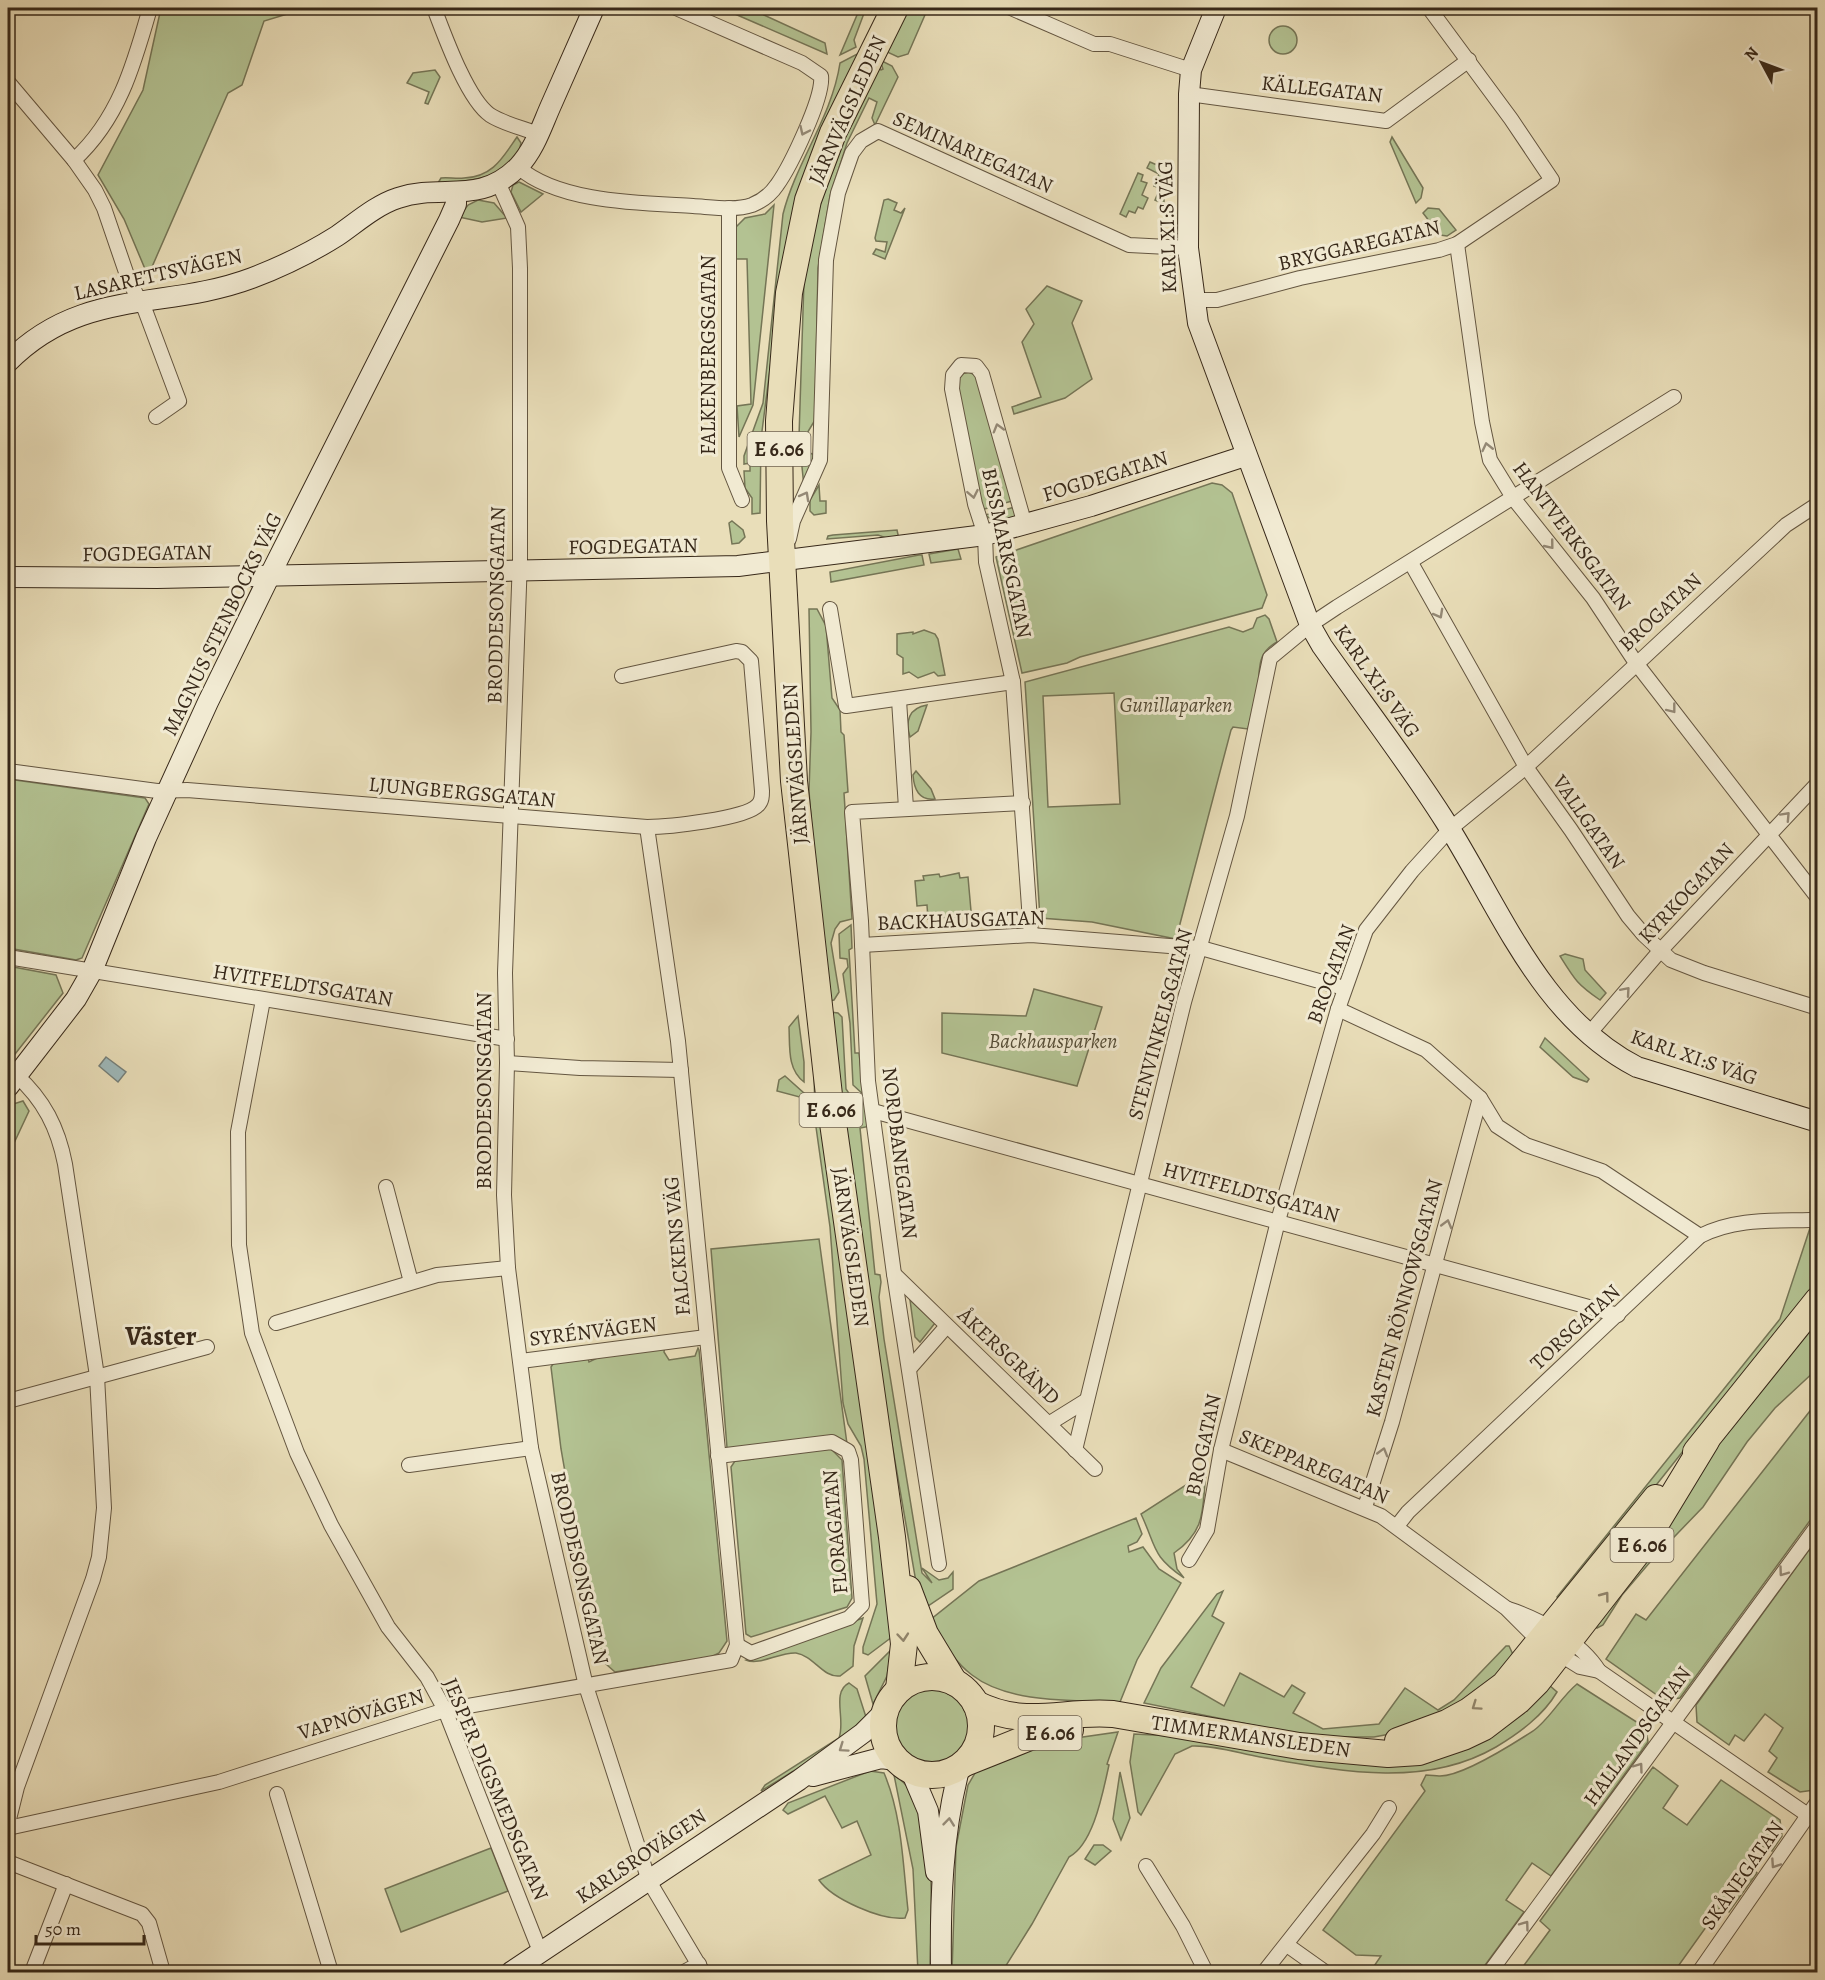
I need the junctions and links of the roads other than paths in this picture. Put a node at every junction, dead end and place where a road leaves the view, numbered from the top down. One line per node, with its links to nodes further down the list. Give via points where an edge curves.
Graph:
1 (150, 8): 14 (street, via 124,93 105,126)
2 (434, 8): 13 (street, via 450,50 477,100 490,114)
3 (594, 8): 13 (street)
4 (676, 8): 18 (street, one-way to 18, via 802,63 821,76 820,97 784,174 765,198 751,206)
5 (895, 8): 32 (highway, JÄRNVÄGSLEDEN / E 6.06, via 833,133 808,200 789,293 779,421)
6 (1011, 8): 10 (street, via 1094,44 1110,44)
7 (1216, 8): 10 (street, KARL XI:S VÄG)
8 (1429, 8): 9 (street)
9 (1469, 60): 12 (street, KÄLLEGATAN, via 1386,121); 19 (street, BRYGGAREGATAN, via 1552,180)
10 (1191, 70): 12 (street, KARL XI:S VÄG)
11 (8, 82): 14 (street)
12 (1189, 93): 20 (street, KARL XI:S VÄG)
13 (538, 134): 15 (street)
14 (74, 160): 21 (street, via 104,208)
15 (518, 167): 16 (street); 18 (street, via 546,184 608,199)
16 (498, 182): 17 (street); 34 (street, BRODDESONSGATAN, via 516,218 519,237)
17 (456, 194): 21 (street, LASARETTSVÄGEN, via 419,193 397,198 291,262 250,279 214,289); 35 (street, MAGNUS STENBOCKS VÄG, via 449,220)
18 (729, 208): 28 (street, FALKENBERGSGATAN, via 729,468)
19 (1457, 244): 22 (street, BRYGGAREGATAN, via 1217,300); 27 (street, HANTVERKSGATAN, one-way to 19, via 1490,460)
20 (1188, 248): 22 (street, KARL XI:S VÄG); 32 (street, SEMINARIEGATAN, one-way to 20, via 793,521 818,471 826,260 838,193 852,153 861,141 878,131 1129,245)
21 (139, 300): 23 (street, LASARETTSVÄGEN, via 76,317 49,329); 25 (street, via 179,401)
22 (1194, 300): 26 (street, KARL XI:S VÄG, via 1205,349)
23 (8, 362)
24 (1674, 397): 27 (street, STENVINKELSGATAN)
25 (156, 417)
26 (1245, 456): 30 (street, FOGDEGATAN); 38 (street, KARL XI:S VÄG)
27 (1514, 499): 33 (street, STENVINKELSGATAN); 39 (street, HANTVERKSGATAN, one-way to 39, via 1593,598)
28 (742, 500)
29 (1818, 504): 39 (street, BROGATAN, via 1786,525)
30 (1025, 525): 31 (street, FOGDEGATAN); 31 (street, BISSMARKSGATAN, one-way to 31, via 982,374 976,366 966,364 956,369 952,389)
31 (985, 535): 32 (street, FOGDEGATAN); 41 (street, BISSMARKSGATAN, via 986,562)
32 (782, 555): 34 (street, FOGDEGATAN, via 712,569); 102 (highway, JÄRNVÄGSLEDEN / E 6.06, via 794,781 814,965)
33 (1411, 563): 38 (street, STENVINKELSGATAN); 43 (street, VALLGATAN, one-way to 43)
34 (520, 571): 35 (street, FOGDEGATAN); 49 (street, BRODDESONSGATAN)
35 (270, 575): 36 (street, FOGDEGATAN); 46 (street, MAGNUS STENBOCKS VÄG)
36 (8, 578)
37 (830, 609): 42 (street, via 846,706)
38 (1310, 625): 51 (street, KARL XI:S VÄG); 56 (street, STENVINKELSGATAN, via 1270,658 1237,816)
39 (1636, 663): 43 (street, BROGATAN); 52 (street, HANTVERKSGATAN, one-way to 52)
40 (622, 676): 50 (street, LJUNGBERGSGATAN, via 736,651 751,661 762,791 759,804 722,818)
41 (1013, 682): 42 (street); 47 (street, BISSMARKSGATAN)
42 (898, 700): 48 (street)
43 (1526, 767): 51 (street, BROGATAN); 57 (street, VALLGATAN, via 1628,916)
44 (8, 771): 46 (street, LJUNGBERGSGATAN)
45 (1818, 783): 52 (street, KYRKOGATAN, one-way to 45)
46 (169, 789): 49 (street, LJUNGBERGSGATAN); 59 (street, MAGNUS STENBOCKS VÄG)
47 (1023, 803): 48 (street, NORDBANEGATAN); 54 (street, BISSMARKSGATAN)
48 (906, 808): 55 (street, NORDBANEGATAN, via 852,812)
49 (511, 818): 50 (street, LJUNGBERGSGATAN); 65 (street, BRODDESONSGATAN, via 505,973)
50 (647, 827): 67 (street, FALCKENS VÄG)
51 (1450, 829): 60 (street, BROGATAN, via 1366,930); 64 (street, KARL XI:S VÄG, via 1542,984)
52 (1769, 834): 53 (street, HANTVERKSGATAN); 57 (street, KYRKOGATAN)
53 (1818, 898)
54 (1031, 935): 55 (street, BACKHAUSGATAN); 56 (street, BACKHAUSGATAN)
55 (862, 945): 70 (street, NORDBANEGATAN, via 868,1081)
56 (1201, 948): 60 (street, BACKHAUSGATAN); 72 (street, STENVINKELSGATAN)
57 (1660, 951): 62 (street, VALLGATAN, via 1704,974); 64 (street, KYRKOGATAN, one-way to 57)
58 (8, 957): 59 (street, HVITFELDTSGATAN)
59 (92, 971): 61 (street, HVITFELDTSGATAN); 68 (street, MAGNUS STENBOCKS VÄG, via 76,999)
60 (1344, 988): 63 (street, BROGATAN)
61 (263, 1000): 65 (street, HVITFELDTSGATAN); 112 (street, JESPER DIGSMEDSGATAN, via 238,1132 239,1245 252,1333 297,1453 331,1526 388,1627 427,1677)
62 (1818, 1008)
63 (1338, 1009): 69 (street, via 1426,1050); 75 (street, BROGATAN)
64 (1588, 1035): 71 (street, KARL XI:S VÄG, via 1611,1054 1638,1067)
65 (507, 1039): 66 (street, BRODDESONSGATAN)
66 (507, 1063): 67 (street); 78 (street, BRODDESONSGATAN, via 504,1195)
67 (681, 1070): 85 (street, FALCKENS VÄG)
68 (12, 1081): 89 (street, via 31,1089 48,1112 60,1141)
69 (1480, 1098): 76 (street, via 1497,1126 1526,1145 1602,1171); 77 (street, KASTEN RÖNNOWSGATAN, one-way to 69)
70 (873, 1111): 72 (street, HVITFELDTSGATAN); 79 (street, NORDBANEGATAN)
71 (1818, 1122)
72 (1140, 1184): 75 (street, HVITFELDTSGATAN); 90 (street, STENVINKELSGATAN)
73 (386, 1187): 80 (street)
74 (1810, 1220): 76 (street, TORSGATAN, via 1740,1222)
75 (1278, 1221): 77 (street, HVITFELDTSGATAN); 95 (street, BROGATAN)
76 (1700, 1236): 82 (street, TORSGATAN)
77 (1436, 1264): 82 (street, HVITFELDTSGATAN); 99 (street, KASTEN RÖNNOWSGATAN, one-way to 77)
78 (508, 1268): 80 (street, via 437,1275); 87 (street, BRODDESONSGATAN)
79 (894, 1274): 84 (street, ÅKERSGRÄND); 88 (street, NORDBANEGATAN)
80 (411, 1282): 83 (street)
81 (1818, 1300): 105 (highway, TIMMERMANSLEDEN / E 6.06, via 1706,1441 1641,1548)
82 (1618, 1315): 101 (street, TORSGATAN)
83 (276, 1323)
84 (946, 1327): 88 (street); 92 (street, ÅKERSGRÄND)
85 (706, 1337): 87 (street, SYRÉNVÄGEN); 96 (street, FALCKENS VÄG)
86 (207, 1347): 89 (street)
87 (521, 1361): 93 (street, BRODDESONSGATAN)
88 (910, 1368): 103 (street, NORDBANEGATAN)
89 (97, 1376): 91 (street); 124 (street, via 104,1508 99,1557 78,1625 17,1787)
90 (1087, 1400): 92 (street); 94 (street, STENVINKELSGATAN)
91 (8, 1401)
92 (1050, 1423): 94 (street, ÅKERSGRÄND)
93 (531, 1448): 97 (street); 109 (street, BRODDESONSGATAN)
94 (1075, 1450): 98 (street, ÅKERSGRÄND)
95 (1221, 1450): 99 (street, SKEPPAREGATAN); 104 (street, BROGATAN, via 1207,1530)
96 (718, 1456): 106 (street, FALCKENS VÄG); 106 (street, FLORAGATAN, via 832,1442 848,1451 851,1460 862,1605 849,1618 761,1650 751,1653)
97 (409, 1465)
98 (1095, 1469)
99 (1365, 1508): 101 (street, SKEPPAREGATAN)
100 (1818, 1525): 116 (street, HALLANDSGATAN, one-way to 116)
101 (1397, 1526): 105 (street, SKEPPAREGATAN, via 1506,1608 1532,1617)
102 (892, 1537): 108 (highway, JÄRNVÄGSLEDEN / E 6.06, via 914,1609); 110 (highway, JÄRNVÄGSLEDEN / E 6.06, one-way to 110, via 904,1644)
103 (938, 1557)
104 (1189, 1560)
105 (1555, 1642): 115 (highway, TIMMERMANSLEDEN / E 6.06, via 1510,1708 1484,1727 1419,1752 1388,1754 1299,1746); 116 (street, SKEPPAREGATAN, via 1587,1656 1599,1671)
106 (736, 1645): 107 (street, FALCKENS VÄG)
107 (731, 1660): 109 (street, VAPNÖVÄGEN)
108 (948, 1672): 110 (highway, E 6.06); 111 (highway, E 6.06); 114 (highway, JÄRNVÄGSLEDEN / E 6.06, via 1004,1700 1042,1709)
109 (586, 1686): 112 (street, VAPNÖVÄGEN); 127 (street, BRODDESONSGATAN)
110 (899, 1689): 113 (highway, E 6.06)
111 (976, 1704): 114 (highway, TIMMERMANSLEDEN / E 6.06, via 1018,1718); 118 (highway, via 981,1718 980,1739)
112 (445, 1710): 124 (street, VAPNÖVÄGEN, via 219,1782); 131 (street, JESPER DIGSMEDSGATAN)
113 (884, 1712): 117 (highway, via 885,1740); 119 (street, KARLSROVÄGEN, one-way to 119, via 863,1733)
114 (1086, 1712): 115 (highway, TIMMERMANSLEDEN / E 6.06)
115 (1141, 1721): 118 (highway, TIMMERMANSLEDEN / E 6.06, via 1030,1737)
116 (1673, 1722): 123 (street, SKEPPAREGATAN); 142 (street, HALLANDSGATAN, one-way to 116)
117 (904, 1765): 118 (highway, E 6.06, via 932,1775); 119 (street, KARLSROVÄGEN, via 881,1758); 129 (street, via 928,1811)
118 (962, 1765): 129 (street, one-way to 118, via 950,1812)
119 (799, 1780): 127 (street, KARLSROVÄGEN)
120 (277, 1794): 135 (street)
121 (1818, 1801): 123 (street, SKÅNEGATAN)
122 (1389, 1808): 130 (street)
123 (1813, 1819): 143 (street, SKÅNEGATAN, one-way to 143)
124 (8, 1826)
125 (8, 1862): 128 (street)
126 (1146, 1866): 139 (street)
127 (649, 1881): 131 (street, KARLSROVÄGEN); 132 (street, BRODDESONSGATAN)
128 (66, 1884): 133 (street); 134 (street, via 142,1914 149,1923)
129 (940, 1901): 138 (street)
130 (1287, 1945): 140 (street); 141 (street)
131 (541, 1954): 136 (street, KARLSROVÄGEN)
132 (701, 1968): 137 (street)
133 (32, 1972)
134 (163, 1972)
135 (331, 1972)
136 (511, 1972)
137 (684, 1972)
138 (941, 1972)
139 (1206, 1972)
140 (1264, 1972)
141 (1325, 1972)
142 (1490, 1972)
143 (1699, 1972)

